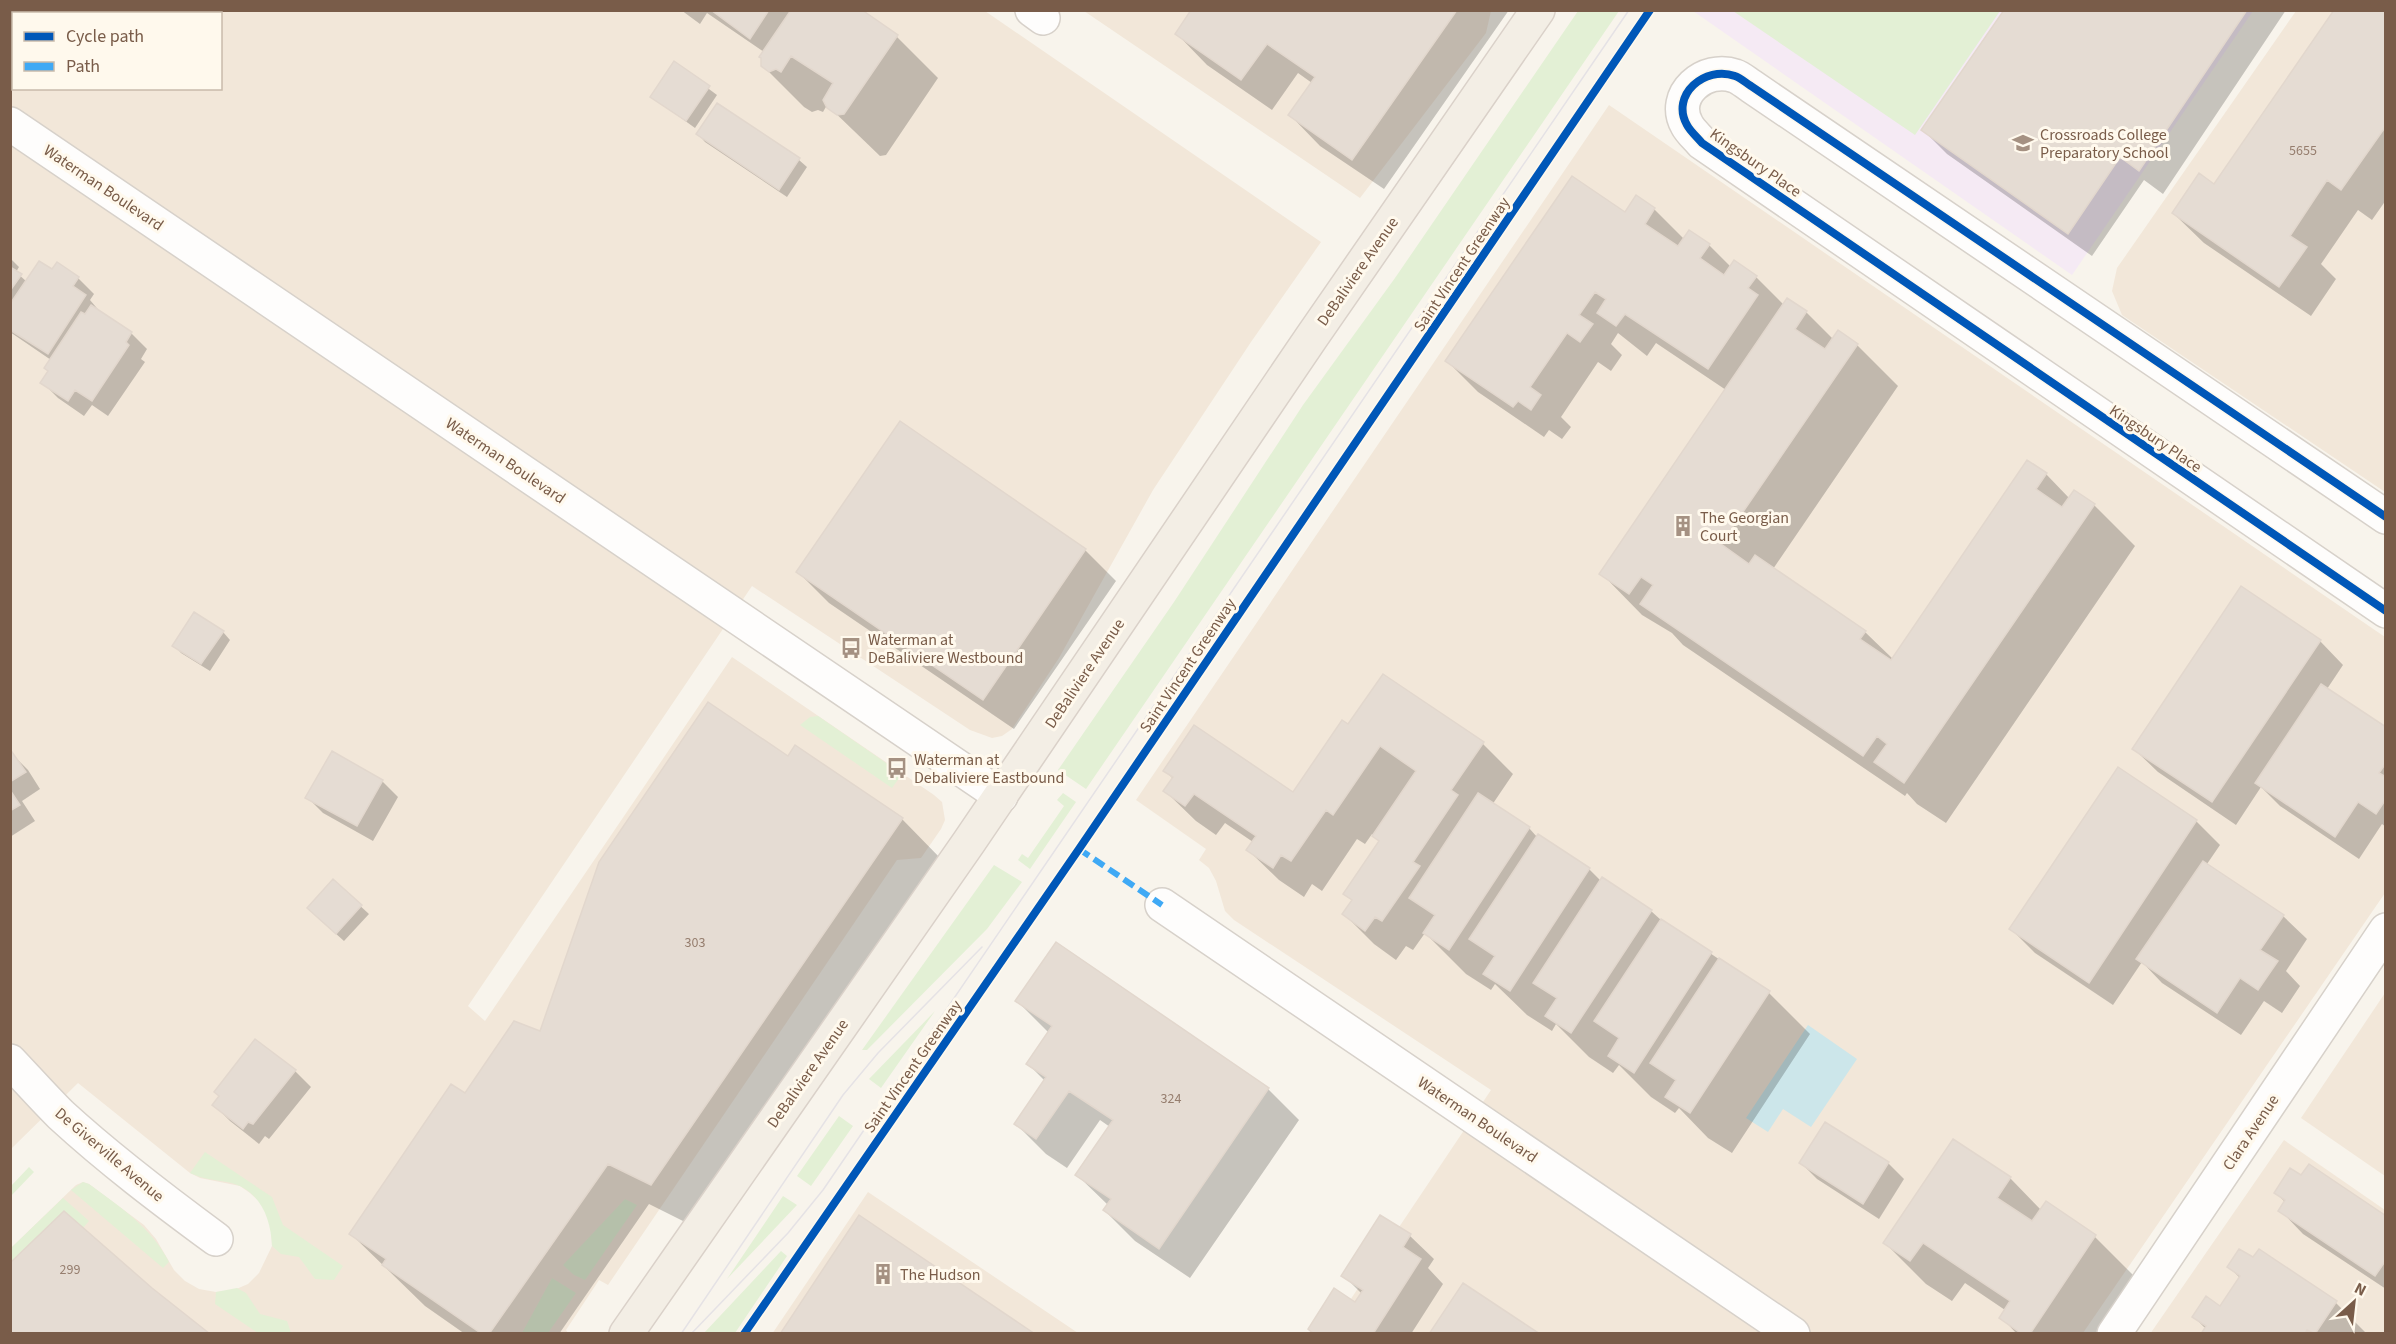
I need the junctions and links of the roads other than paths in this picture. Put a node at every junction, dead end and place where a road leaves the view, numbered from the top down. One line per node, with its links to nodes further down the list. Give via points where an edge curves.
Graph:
1 (1538, 10): 5 (main road, DeBaliviere Avenue)
2 (10, 124): 5 (street, Waterman Boulevard)
3 (2385, 517): 4 (street, Kingsbury Place, via 1734,75 1701,79 1688,89 1682,105 1686,124 1702,143)
4 (2385, 611)
5 (1001, 796): 10 (main road, DeBaliviere Avenue)
6 (1162, 905): 11 (street, Waterman Boulevard)
7 (2385, 930): 12 (street, Clara Avenue)
8 (10, 1062): 9 (street, De Giverville Avenue, via 100,1148)
9 (216, 1239)
10 (626, 1334)
11 (1793, 1334)
12 (2114, 1334)

